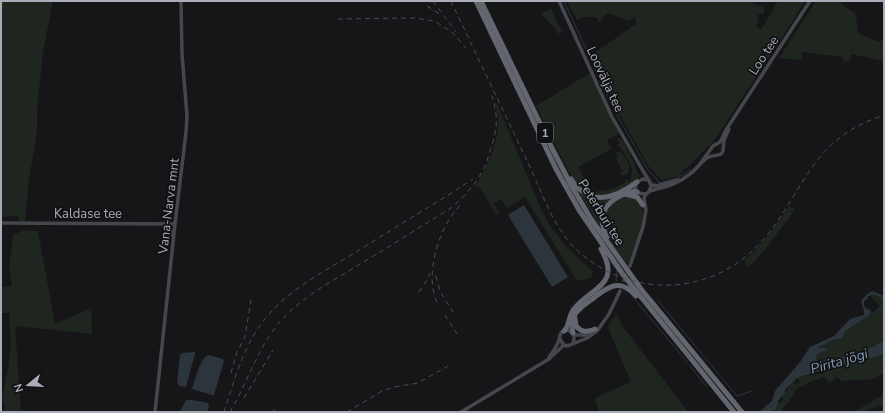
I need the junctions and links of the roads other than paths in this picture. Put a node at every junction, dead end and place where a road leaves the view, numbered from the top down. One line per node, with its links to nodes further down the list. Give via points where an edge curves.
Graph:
1 (181, 1): 26 (street, Vana-Narva mnt, via 187,127)
2 (476, 1): 25 (highway, Peterburi tee / 1, via 556,169)
3 (481, 1): 9 (highway, Peterburi tee / 1)
4 (559, 1): 12 (street, Loovälja tee, via 604,101)
5 (810, 1): 6 (street, Loo tee)
6 (734, 119): 7 (street, Loo tee); 10 (street, Loo tee)
7 (718, 144): 8 (street); 10 (street)
8 (712, 147): 11 (street); 13 (street)
9 (552, 148): 15 (highway, via 576,186 590,196 610,196); 28 (highway, Peterburi tee / 1, via 581,202)
10 (723, 148): 11 (street, via 720,155)
11 (714, 155): 13 (street)
12 (638, 163): 15 (street, Loovälja tee, via 641,174); 16 (street, Loovälja tee)
13 (700, 164): 14 (street)
14 (684, 179): 17 (street); 19 (street)
15 (639, 180): 16 (street); 18 (street, via 635,188)
16 (648, 180): 17 (street)
17 (651, 185): 19 (street)
18 (638, 192): 19 (street); 20 (highway); 21 (street)
19 (648, 193): 22 (street, via 644,198)
20 (624, 194): 21 (highway, via 634,195); 28 (highway, via 611,201 602,216 604,230)
21 (642, 205): 22 (street)
22 (645, 215): 29 (street)
23 (1, 223): 24 (street, Kaldase tee)
24 (163, 223): 26 (street, Kaldase tee); 27 (street, via 170,228)
25 (588, 223): 32 (highway, Peterburi tee / 1, via 624,276); 35 (highway, via 589,230 606,260 607,274 601,286 574,308)
26 (175, 224): 27 (street, Vana-Narva mnt)
27 (173, 239): 41 (street, Vana-Narva mnt)
28 (620, 260): 44 (highway, Peterburi tee / 1)
29 (630, 266)
30 (620, 291): 33 (street)
31 (578, 311): 32 (highway, via 606,288 616,285 629,289); 34 (highway, via 575,321 579,329); 36 (highway, via 572,320)
32 (656, 316): 43 (highway, Peterburi tee / 1)
33 (604, 322): 34 (street); 38 (street, via 592,335)
34 (595, 329): 36 (street, via 584,335)
35 (564, 331): 36 (street); 37 (street)
36 (574, 334): 38 (street)
37 (560, 339): 39 (street); 40 (street, via 553,352)
38 (573, 343): 39 (street, via 569,346)
39 (564, 345): 40 (street)
40 (542, 363): 42 (street)
41 (155, 412)
42 (461, 412)
43 (734, 412)
44 (742, 412)

